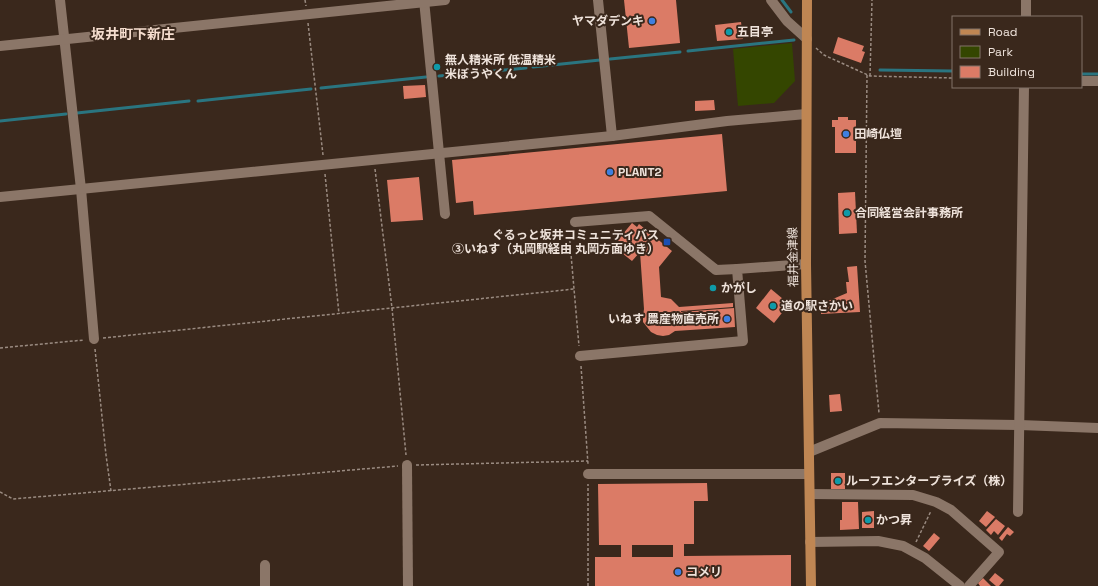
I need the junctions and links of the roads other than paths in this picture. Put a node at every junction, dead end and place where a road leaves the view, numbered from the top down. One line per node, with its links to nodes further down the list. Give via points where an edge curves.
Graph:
1 (60, 0): 10 (street)
2 (445, 0): 7 (street)
3 (598, 0): 16 (street)
4 (771, 0): 9 (street, via 786,21)
5 (807, 0): 9 (main road, 福井金津線)
6 (1026, 0): 8 (street)
7 (424, 1): 10 (street); 17 (street)
8 (1026, 16)
9 (807, 39): 15 (main road, 福井金津線)
10 (64, 40): 11 (street); 18 (street)
11 (0, 46)
12 (1082, 81): 13 (street)
13 (1098, 81)
14 (1024, 88): 26 (street)
15 (806, 114): 16 (street); 22 (main road, 福井金津線)
16 (612, 136): 17 (street)
17 (440, 153): 18 (street); 20 (street)
18 (81, 189): 19 (street); 24 (street)
19 (0, 197)
20 (445, 214)
21 (572, 226): 23 (street, via 649,216 716,270)
22 (806, 264): 23 (street); 28 (main road, 福井金津線)
23 (737, 269): 25 (street, via 743,340)
24 (94, 339)
25 (580, 356)
26 (1020, 425): 27 (street); 28 (street, via 880,423); 33 (street)
27 (1098, 428)
28 (808, 452): 31 (main road, 福井金津線)
29 (407, 465): 37 (street)
30 (588, 474): 31 (street)
31 (809, 474): 32 (main road, 福井金津線)
32 (810, 494): 34 (main road, 福井金津線); 40 (street, via 913,495 936,502 950,510 999,552)
33 (1018, 512)
34 (810, 542): 38 (main road, 福井金津線); 39 (street, via 878,541 903,546 925,558)
35 (265, 565): 36 (street)
36 (265, 586)
37 (408, 586)
38 (810, 586)
39 (960, 586)
40 (970, 586)

